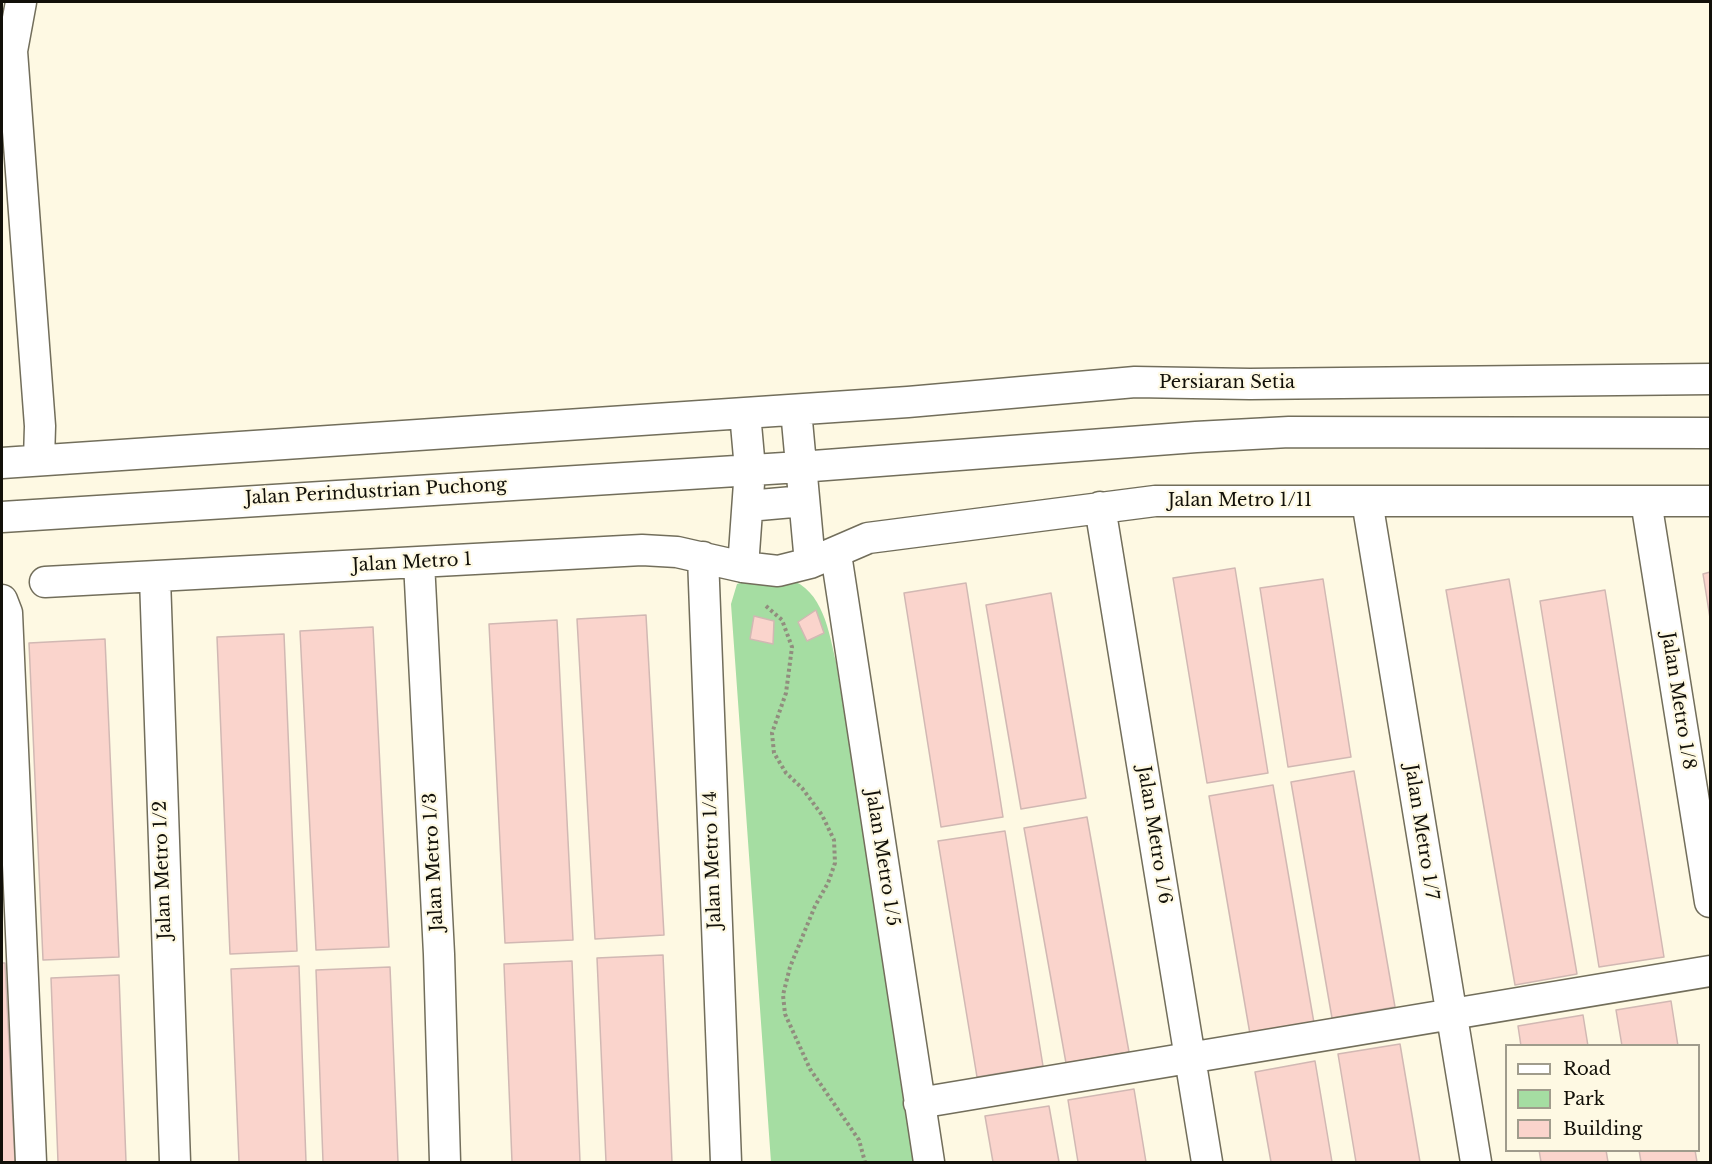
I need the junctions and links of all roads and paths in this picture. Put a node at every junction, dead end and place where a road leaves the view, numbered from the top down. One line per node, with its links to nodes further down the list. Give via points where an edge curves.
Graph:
1 (21, 2): 6 (street, via 12,51 40,426)
2 (1710, 379): 3 (street, Persiaran Setia, via 1135,382)
3 (796, 410): 4 (street, Persiaran Setia); 8 (street, Jalan Metro 1/5)
4 (745, 413): 6 (street); 9 (street)
5 (1710, 433): 8 (street, via 1289,432)
6 (39, 460): 7 (street)
7 (2, 463)
8 (800, 466): 9 (street); 10 (street, Jalan Metro 1/5)
9 (750, 469): 14 (street); 16 (street, Jalan Perindustrian Puchong)
10 (804, 501): 14 (street); 18 (street, Jalan Metro 1/5)
11 (1366, 501): 12 (street, Jalan Metro 1/11); 15 (street, Jalan Metro 1/11, via 1155,501); 29 (street, Jalan Metro 1/7)
12 (1646, 501): 13 (street, Jalan Metro 1/11); 26 (street, Jalan Metro 1/8)
13 (1710, 501)
14 (748, 506): 20 (street)
15 (1100, 507): 18 (street, Jalan Metro 1/11, via 868,538); 30 (street, Jalan Metro 1/6)
16 (2, 517)
17 (703, 557): 19 (street, Jalan Metro 1, via 642,550); 20 (street, Jalan Metro 1); 35 (street, Jalan Metro 1/4)
18 (823, 558): 21 (street, Jalan Metro 1/11); 31 (street, Jalan Metro 1/5)
19 (420, 562): 22 (street, Jalan Metro 1); 34 (street, Jalan Metro 1/3)
20 (743, 567): 21 (street, Jalan Metro 1)
21 (778, 571)
22 (155, 578): 23 (street, Jalan Metro 1); 33 (street, Jalan Metro 1/2)
23 (45, 582)
24 (2, 600): 27 (street, via 7,613)
25 (766, 606): 36 (path, via 782,620 792,647 786,693 772,733 774,753 822,815 834,840 835,863 790,967 783,995 785,1014 810,1069 859,1140)
26 (1710, 902)
27 (12, 950): 32 (street)
28 (1710, 971): 29 (street)
29 (1452, 1014): 30 (street); 39 (street, Jalan Metro 1/7)
30 (1190, 1058): 31 (street); 38 (street, Jalan Metro 1/6)
31 (919, 1103): 37 (street, Jalan Metro 1/5)
32 (31, 1162)
33 (175, 1162)
34 (446, 1162)
35 (726, 1162)
36 (865, 1162)
37 (929, 1162)
38 (1208, 1162)
39 (1476, 1162)

